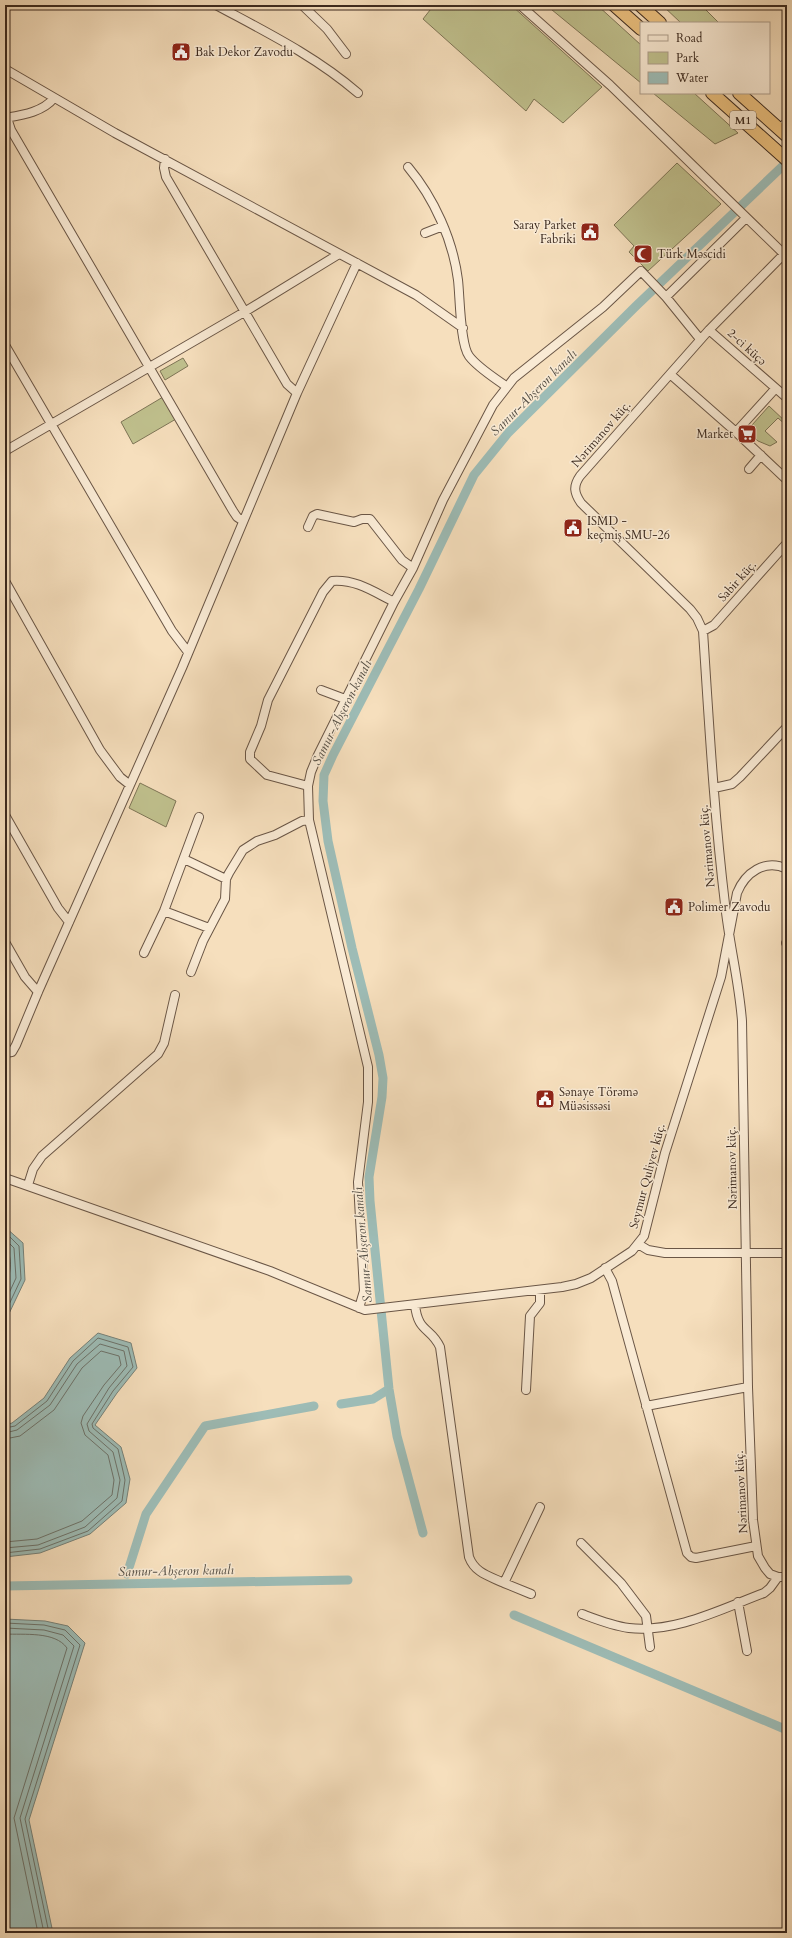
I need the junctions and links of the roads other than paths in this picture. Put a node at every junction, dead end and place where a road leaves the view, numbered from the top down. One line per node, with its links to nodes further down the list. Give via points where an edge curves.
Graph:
1 (216, 5): 10 (street, via 309,55)
2 (302, 5): 8 (street, via 327,29)
3 (520, 5): 19 (street, via 610,86)
4 (614, 5): 7 (highway)
5 (640, 5): 6 (highway)
6 (659, 22)
7 (640, 28)
8 (346, 54)
9 (5, 70): 13 (street)
10 (358, 93)
11 (713, 94): 17 (highway, M1)
12 (740, 94): 15 (highway, M1)
13 (54, 98): 14 (street, via 44,107); 16 (street)
14 (6, 118): 31 (street)
15 (785, 130)
16 (165, 159): 23 (street); 26 (street, via 166,177)
17 (787, 160)
18 (408, 167): 20 (street, via 428,193)
19 (745, 217): 22 (street); 25 (street)
20 (443, 226): 21 (street); 27 (street, via 457,274)
21 (425, 233)
22 (786, 252): 28 (street, Nərimanov küç.)
23 (339, 254): 24 (street); 26 (street)
24 (357, 263): 27 (street, via 416,295); 35 (street)
25 (666, 297): 29 (street); 33 (street, via 641,271 603,306 514,378)
26 (246, 312): 31 (street); 35 (street, via 287,384)
27 (462, 328): 33 (street, via 468,356)
28 (709, 330): 29 (street, Nərimanov küç.); 34 (street, 2-ci küçə)
29 (700, 340): 32 (street, Nərimanov küç.)
30 (5, 345): 37 (street)
31 (150, 366): 37 (street); 43 (street, via 233,511)
32 (670, 374): 38 (street); 49 (street, Nərimanov küç., via 580,476 574,489 581,503 690,609)
33 (507, 387): 46 (street, via 493,405 466,455)
34 (775, 389): 36 (street, 2-ci küçə); 38 (street)
35 (297, 393): 43 (street)
36 (787, 398)
37 (50, 425): 39 (street); 50 (street, via 172,631)
38 (736, 432): 40 (street)
39 (5, 451)
40 (761, 455): 41 (street); 42 (street)
41 (749, 468)
42 (787, 480)
43 (243, 521): 50 (street)
44 (308, 527): 46 (street, via 313,516 317,514 354,522 370,519 402,560)
45 (787, 544): 49 (street, Sabir küç., via 714,625)
46 (413, 568): 48 (street)
47 (5, 581): 54 (street, via 100,750 120,777)
48 (394, 602): 52 (street); 55 (street, via 356,582 332,580 323,592 268,700 250,752 250,759 267,775)
49 (702, 631): 56 (street, Nərimanov küç.)
50 (188, 652): 54 (street)
51 (321, 690): 52 (street)
52 (345, 699): 55 (street, via 318,755)
53 (787, 726): 56 (street, via 732,784)
54 (130, 785): 64 (street)
55 (308, 786): 59 (street)
56 (714, 788): 66 (street, Nərimanov küç.)
57 (5, 815): 64 (street, via 58,908)
58 (199, 817): 60 (street)
59 (309, 820): 62 (street, via 248,845); 81 (street, via 368,1067 368,1102 358,1182 364,1291)
60 (184, 859): 62 (street); 63 (street)
61 (787, 870): 66 (street, Seymur Quliyev küç., via 779,865 762,866 741,883)
62 (226, 879): 65 (street, via 225,899)
63 (164, 911): 65 (street); 68 (street)
64 (69, 922): 70 (street)
65 (209, 928): 69 (street)
66 (730, 934): 75 (street, Seymur Quliyev küç., via 721,978 665,1153 644,1236); 76 (street, Nərimanov küç., via 742,1021)
67 (5, 942): 70 (street, via 25,977)
68 (144, 953)
69 (191, 972)
70 (38, 992): 72 (street, via 16,1045 12,1052)
71 (175, 995): 74 (street, via 164,1044 158,1054 42,1156 33,1169)
72 (5, 1053)
73 (5, 1178): 74 (street)
74 (28, 1185): 81 (street, via 277,1274)
75 (638, 1244): 76 (street, via 648,1250 665,1253); 78 (street, Seymur Quliyev küç.)
76 (746, 1252): 77 (street); 82 (street, Nərimanov küç.)
77 (787, 1253)
78 (605, 1268): 79 (street, Seymur Quliyev küç., via 576,1284); 84 (street, via 612,1281)
79 (540, 1290): 80 (street, Seymur Quliyev küç.); 83 (street, via 540,1303 530,1316)
80 (415, 1305): 81 (street, Seymur Quliyev küç., via 371,1311); 90 (street, via 418,1322 434,1337 440,1347 472,1565 478,1571)
81 (359, 1308)
82 (748, 1387): 84 (street); 87 (street, Nərimanov küç.)
83 (526, 1390)
84 (646, 1406): 87 (street, via 687,1553 696,1558)
85 (540, 1507): 90 (street)
86 (581, 1543): 94 (street, via 631,1594 646,1616)
87 (756, 1546): 88 (street, Nərimanov küç., via 764,1568)
88 (778, 1577): 89 (street); 92 (street, via 764,1593)
89 (787, 1577)
90 (504, 1583): 91 (street)
91 (531, 1594)
92 (738, 1602): 94 (street, via 681,1624); 96 (street)
93 (582, 1614): 94 (street, via 609,1624)
94 (648, 1629): 95 (street)
95 (650, 1647)
96 (747, 1651)

